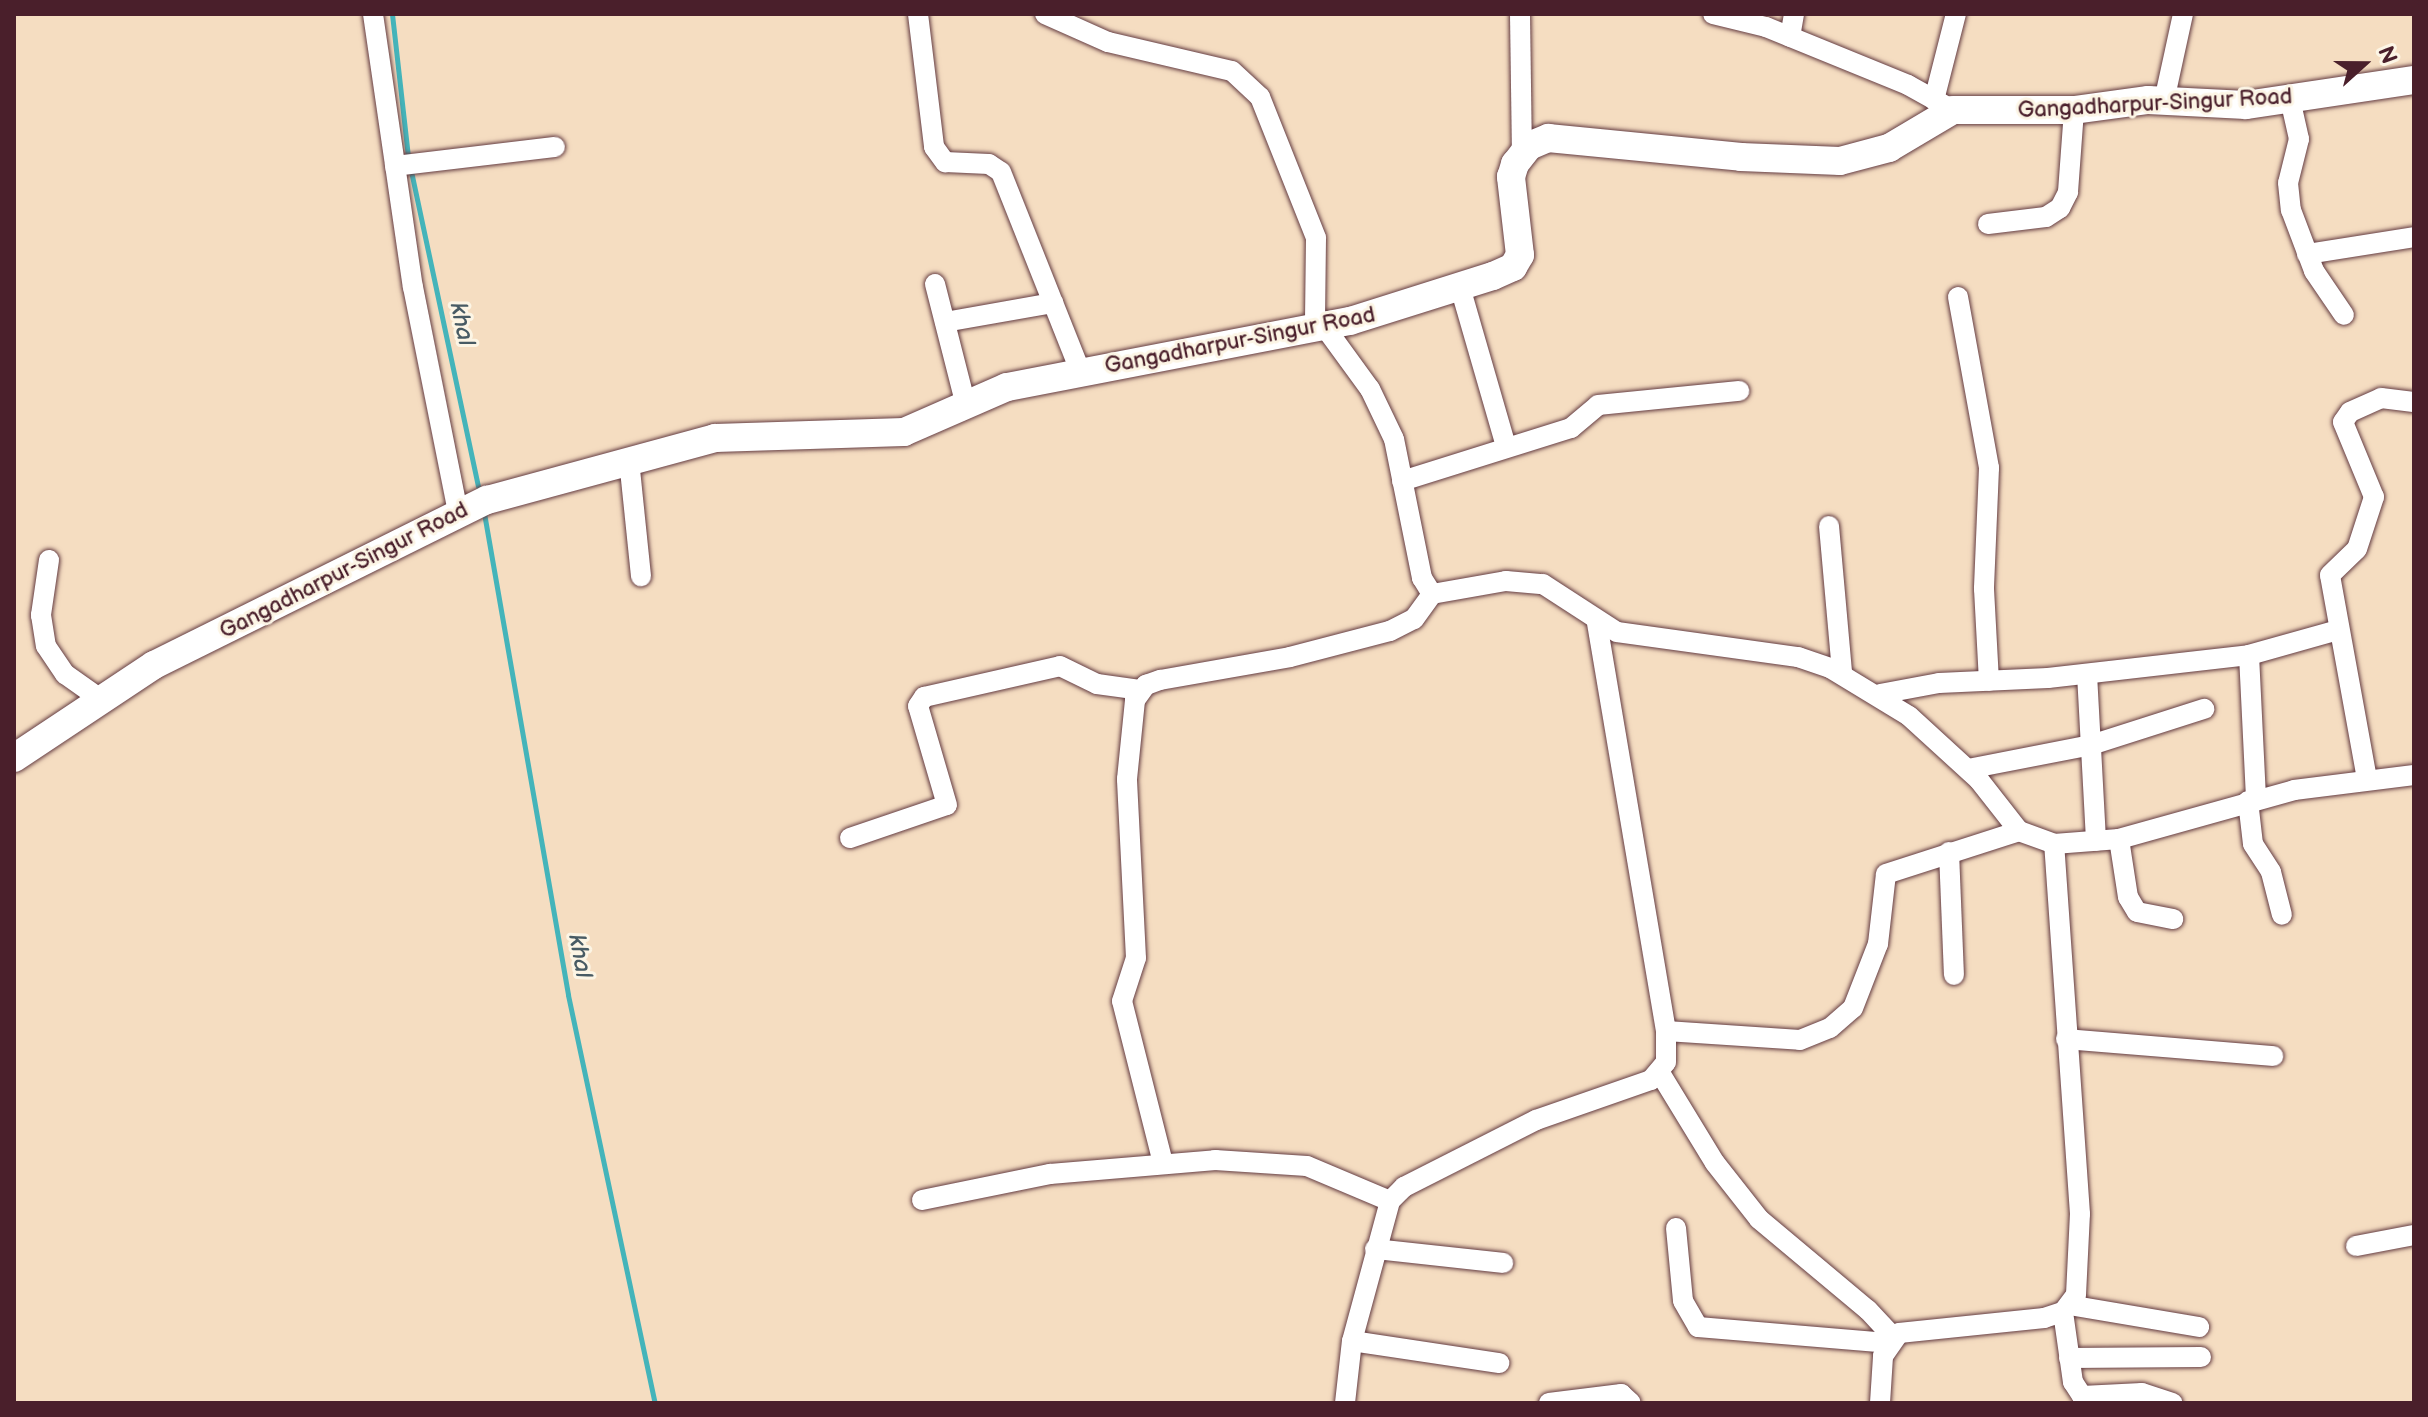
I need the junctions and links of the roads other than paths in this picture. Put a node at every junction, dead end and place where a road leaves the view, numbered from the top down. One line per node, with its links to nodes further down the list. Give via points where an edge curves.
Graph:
1 (373, 14): 17 (street)
2 (918, 14): 24 (street, via 934,147 945,162 989,164 1001,172)
3 (1045, 14): 27 (street, via 1108,42 1232,71 1260,97 1313,226)
4 (1520, 14): 16 (street)
5 (1713, 14): 9 (street)
6 (1794, 14): 9 (street)
7 (1956, 14): 13 (street)
8 (2183, 14): 12 (street)
9 (1790, 37): 13 (street)
10 (2414, 80): 11 (street, Gangadharpur-Singur Road)
11 (2290, 99): 12 (street, Gangadharpur-Singur Road, via 2218,105); 20 (street, via 2299,139 2288,195)
12 (2164, 101): 14 (street, Gangadharpur-Singur Road)
13 (1944, 105): 14 (street, Gangadharpur-Singur Road); 16 (street, via 1889,148 1850,160 1741,157 1548,138)
14 (2074, 110): 18 (street, via 2068,192 2060,208 2046,217)
15 (555, 147): 17 (street)
16 (1522, 152): 22 (street, Gangadharpur-Singur Road, via 1511,177 1521,244 1517,262)
17 (395, 166): 35 (street)
18 (1988, 224)
19 (2414, 237): 20 (street)
20 (2307, 254): 25 (street, via 2326,294)
21 (935, 284): 26 (street)
22 (1460, 287): 27 (street, Gangadharpur-Singur Road); 32 (street)
23 (1958, 297): 45 (street, via 1989,468 1984,589)
24 (1053, 303): 26 (street); 28 (street)
25 (2344, 315)
26 (945, 322): 30 (street)
27 (1320, 326): 28 (street, Gangadharpur-Singur Road); 34 (street, via 1384,414)
28 (1081, 373): 30 (street, Gangadharpur-Singur Road, via 1007,387)
29 (1739, 391): 32 (street, via 1598,405 1571,428)
30 (965, 402): 33 (street, Gangadharpur-Singur Road, via 904,432 745,435)
31 (2414, 402): 41 (street, via 2381,398 2350,412 2343,422 2374,503 2357,549 2330,575)
32 (1506, 446): 34 (street)
33 (629, 460): 35 (street, Gangadharpur-Singur Road); 38 (street)
34 (1402, 481): 39 (street, via 1422,578)
35 (458, 512): 48 (street, Gangadharpur-Singur Road)
36 (1829, 526): 43 (street)
37 (49, 560): 48 (street, via 41,615 46,646 65,674)
38 (641, 576)
39 (1432, 594): 40 (street, via 1506,581 1543,584 1564,593); 46 (street, via 1414,619 1390,631 1290,657 1160,680)
40 (1597, 621): 43 (street, via 1617,632 1798,657); 65 (street)
41 (2338, 630): 42 (street); 54 (street)
42 (2249, 655): 44 (street); 55 (street)
43 (1842, 673): 47 (street)
44 (2087, 674): 45 (street); 50 (street)
45 (1989, 681): 47 (street)
46 (1140, 690): 57 (street, via 1097,684 1060,666 924,697 918,706 947,805); 69 (street, via 1127,779 1136,958 1122,1001)
47 (1880, 694): 52 (street)
48 (99, 698): 51 (street, Gangadharpur-Singur Road)
49 (2204, 709): 50 (street)
50 (2091, 745): 52 (street); 59 (street)
51 (14, 758)
52 (1968, 769): 56 (street)
53 (2414, 775): 54 (street)
54 (2367, 779): 55 (street)
55 (2252, 800): 58 (street); 62 (street, via 2253,844 2271,872)
56 (2019, 831): 60 (street); 61 (street)
57 (850, 838)
58 (2119, 839): 59 (street); 63 (street, via 2128,897 2137,912)
59 (2096, 841): 60 (street)
60 (2054, 844): 66 (street)
61 (1949, 852): 64 (street); 65 (street, via 1901,866 1882,879 1878,944 1853,1008 1830,1028 1800,1040)
62 (2282, 915)
63 (2173, 919)
64 (1954, 975)
65 (1666, 1031): 68 (street, via 1668,1048)
66 (2066, 1039): 67 (street); 77 (street, via 2080,1214 2078,1278)
67 (2273, 1056)
68 (1660, 1073): 71 (street, via 1512,1131 1404,1187); 79 (street, via 1715,1163 1759,1219 1860,1302)
69 (1163, 1163): 70 (street, via 1050,1174); 71 (street, via 1287,1162 1325,1171)
70 (922, 1200)
71 (1390, 1201): 75 (street)
72 (1676, 1228): 79 (street, via 1683,1301 1698,1327)
73 (2414, 1235): 74 (street)
74 (2356, 1246)
75 (1375, 1249): 76 (street); 80 (street)
76 (1503, 1263)
77 (2066, 1309): 78 (street); 79 (street, via 1909,1328); 82 (street)
78 (2199, 1327)
79 (1890, 1340): 88 (street)
80 (1352, 1341): 83 (street); 84 (street)
81 (2201, 1357): 82 (street)
82 (2069, 1358): 89 (street, via 2076,1390 2088,1399 2142,1393)
83 (1499, 1363)
84 (1345, 1403): 85 (street)
85 (1354, 1403)
86 (1549, 1403): 87 (street, via 1621,1394)
87 (1631, 1403)
88 (1880, 1403)
89 (2172, 1403)

